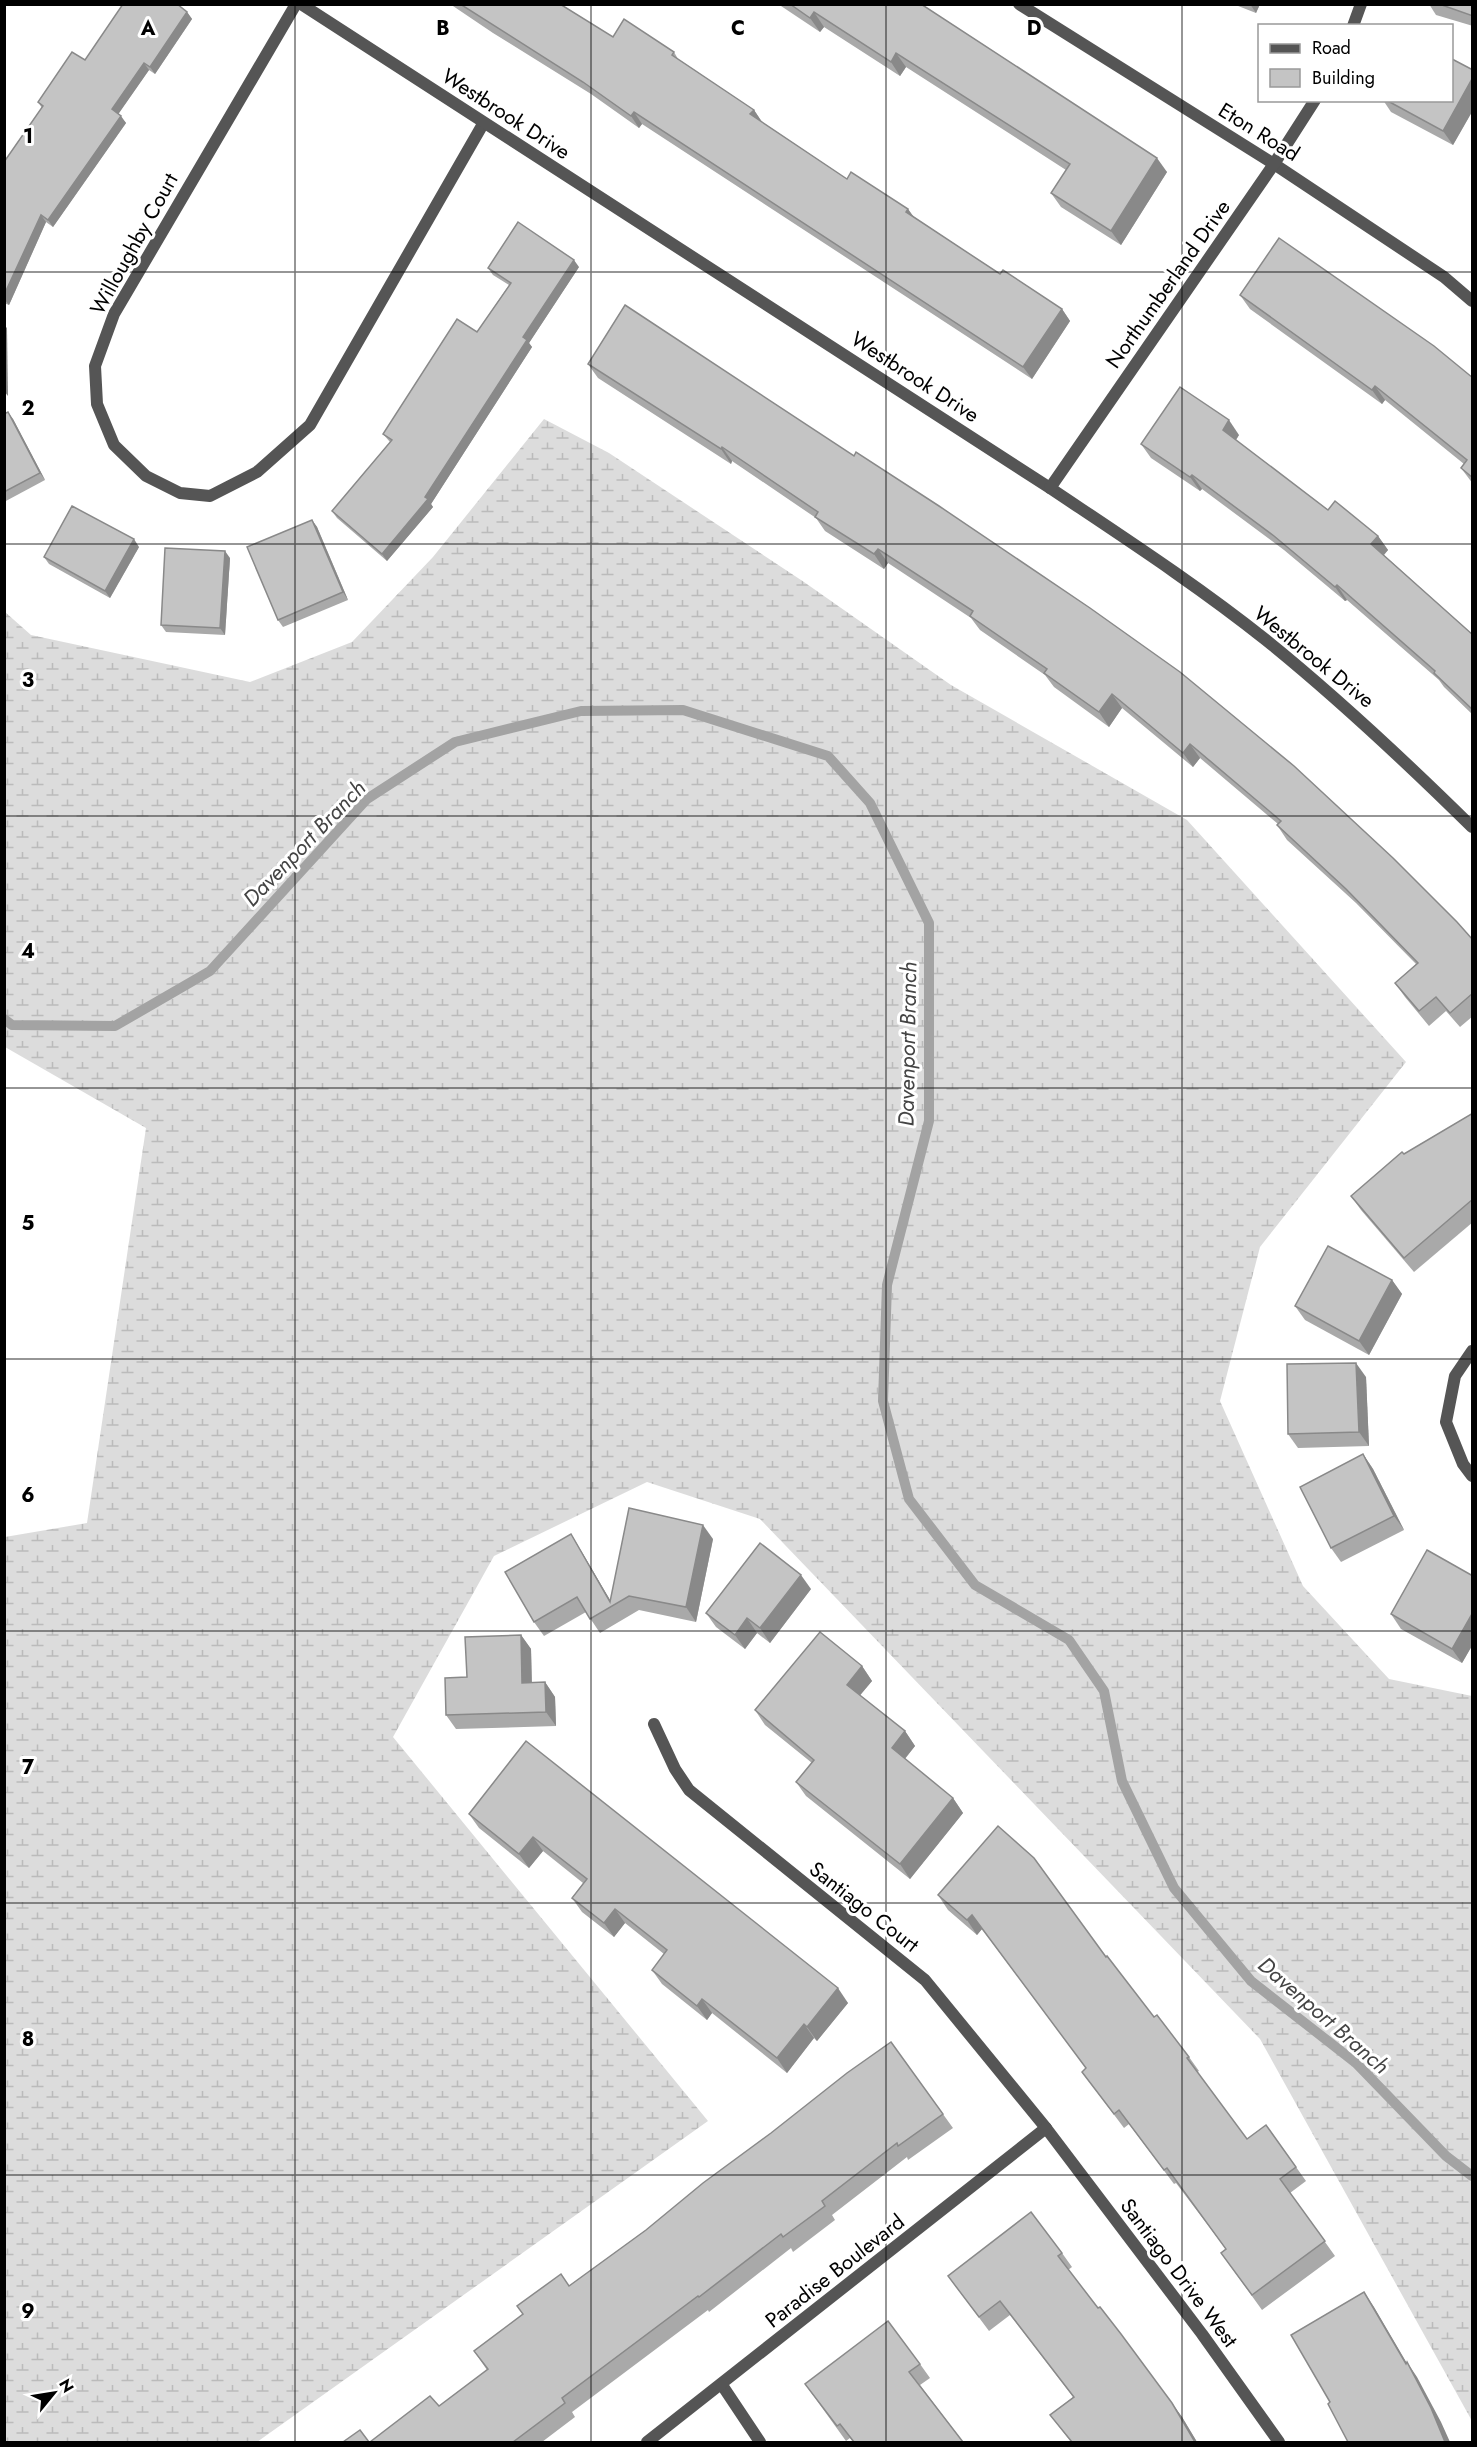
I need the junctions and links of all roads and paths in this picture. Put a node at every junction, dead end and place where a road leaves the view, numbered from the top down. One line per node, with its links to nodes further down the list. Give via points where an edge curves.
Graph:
1 (296, 4): 7 (street, Willoughby Court, via 114,314 95,366 97,404 114,445 146,476 180,493 210,496 256,472 310,425)
2 (301, 4): 7 (street, Westbrook Drive)
3 (1019, 4): 8 (street, Eton Road)
4 (1361, 4): 5 (street)
5 (1354, 24)
6 (1314, 102): 8 (street, Northumberland Drive)
7 (483, 124): 10 (street, Westbrook Drive)
8 (1274, 164): 9 (street, Eton Road, via 1444,277); 10 (street, Northumberland Drive)
9 (1473, 301)
10 (1050, 488): 11 (street, Westbrook Drive, via 1166,565 1266,640 1376,733)
11 (1473, 827)
12 (1473, 1351): 13 (street, via 1455,1376 1446,1422 1463,1464)
13 (1473, 1476)
14 (654, 1724): 15 (street, Santiago Court, via 689,1790 925,1980)
15 (1046, 2128): 16 (street, Paradise Boulevard); 19 (street, Santiago Drive West)
16 (722, 2385): 17 (street, Paradise Boulevard); 18 (street)
17 (647, 2442)
18 (760, 2442)
19 (1279, 2442)

